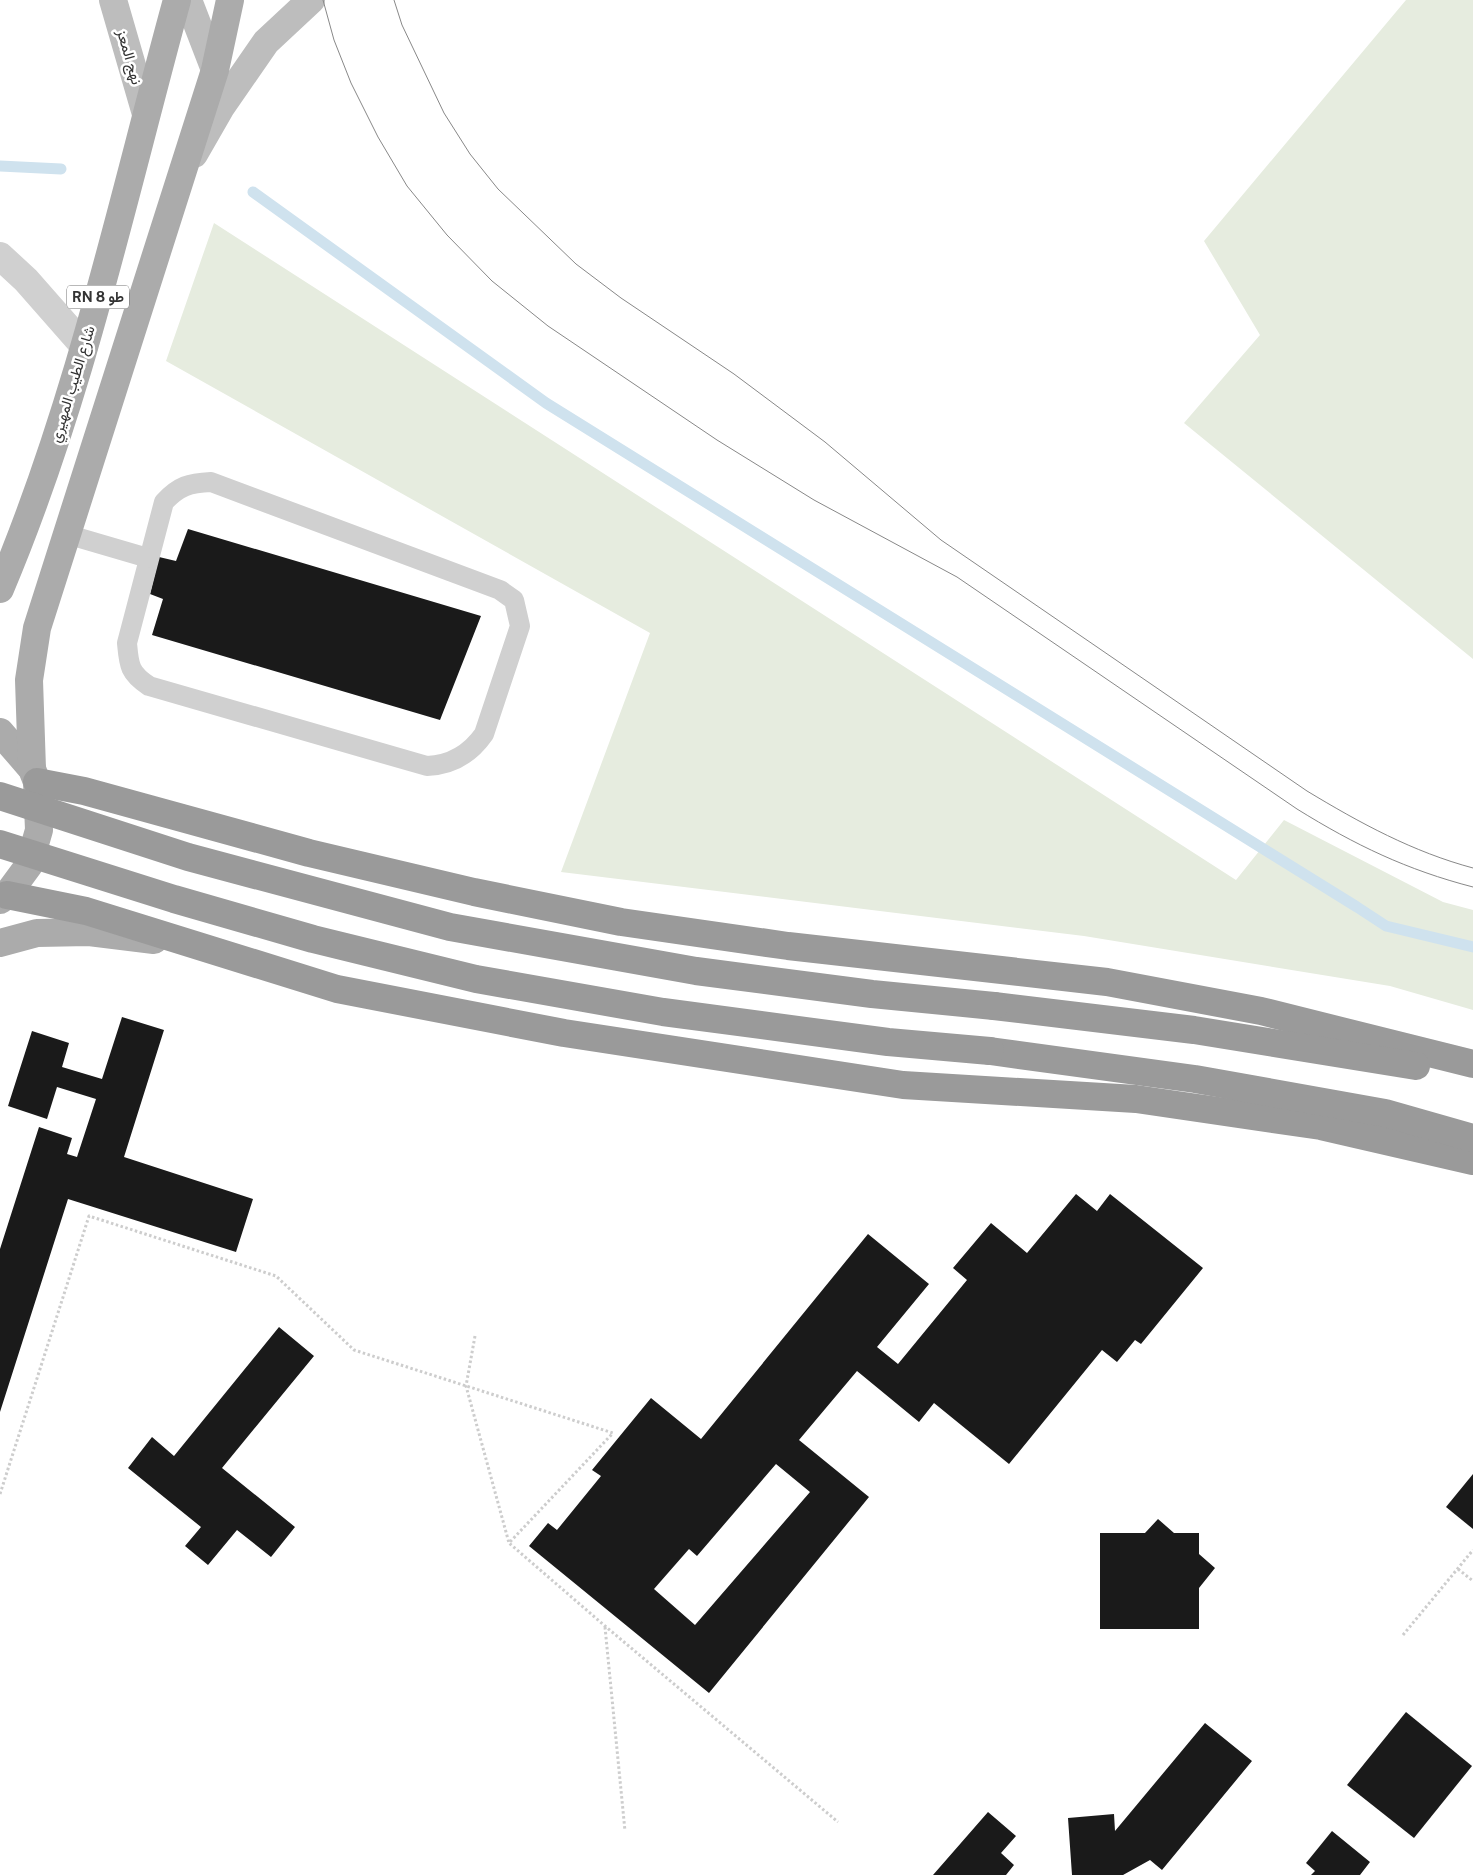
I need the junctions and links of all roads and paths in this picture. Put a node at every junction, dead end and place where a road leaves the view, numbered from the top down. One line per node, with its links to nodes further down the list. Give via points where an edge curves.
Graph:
1 (113, 0): 7 (street, نهج المعز)
2 (177, 0): 7 (main road, شارع الطيب المهيري / RN 8 طو)
3 (188, 0): 6 (street)
4 (230, 0): 6 (main road)
5 (311, 0): 8 (street, via 266,42 221,107 194,155)
6 (214, 70): 8 (main road)
7 (146, 114): 10 (main road, شارع الطيب المهيري / RN 8 طو)
8 (162, 232): 11 (main road)
9 (0, 256): 10 (street)
10 (84, 346): 13 (main road, شارع الطيب المهيري / RN 8 طو, via 44,473)
11 (66, 534): 12 (lane); 15 (main road, via 31,656 28,715)
12 (148, 558): 12 (lane, via 164,502 176,489 211,482 500,590 514,600 520,626 484,734 475,747 459,759 442,766 427,766 149,686 135,677 128,664 127,643)
13 (0, 589)
14 (0, 732): 15 (main road)
15 (34, 776): 18 (main road, via 39,830 29,865); 21 (highway, via 309,853 621,922 788,946 1107,982 1261,1011)
16 (0, 796): 22 (highway, bridge, via 188,857 450,927 696,971 1204,1032 1416,1066)
17 (0, 844): 23 (highway, bridge, via 313,939 476,979 673,1013 1195,1079 1385,1113)
18 (4, 897): 20 (highway, via 86,911)
19 (0, 942): 20 (main road, via 37,933 90,932)
20 (188, 944): 24 (highway, via 337,989 564,1032 903,1085 1136,1099 1321,1126)
21 (1473, 1064)
22 (1473, 1081)
23 (1473, 1138)
24 (1473, 1161)
25 (476, 1336): 26 (path)
26 (466, 1386): 27 (path, via 354,1350 276,1276 89,1216); 28 (path); 28 (path, via 613,1432)
27 (0, 1494)
28 (509, 1543): 32 (path)
29 (1473, 1550): 30 (path)
30 (1458, 1569): 31 (path); 33 (path)
31 (1473, 1581)
32 (604, 1626): 34 (path); 35 (path)
33 (1404, 1635)
34 (838, 1822)
35 (624, 1831)

